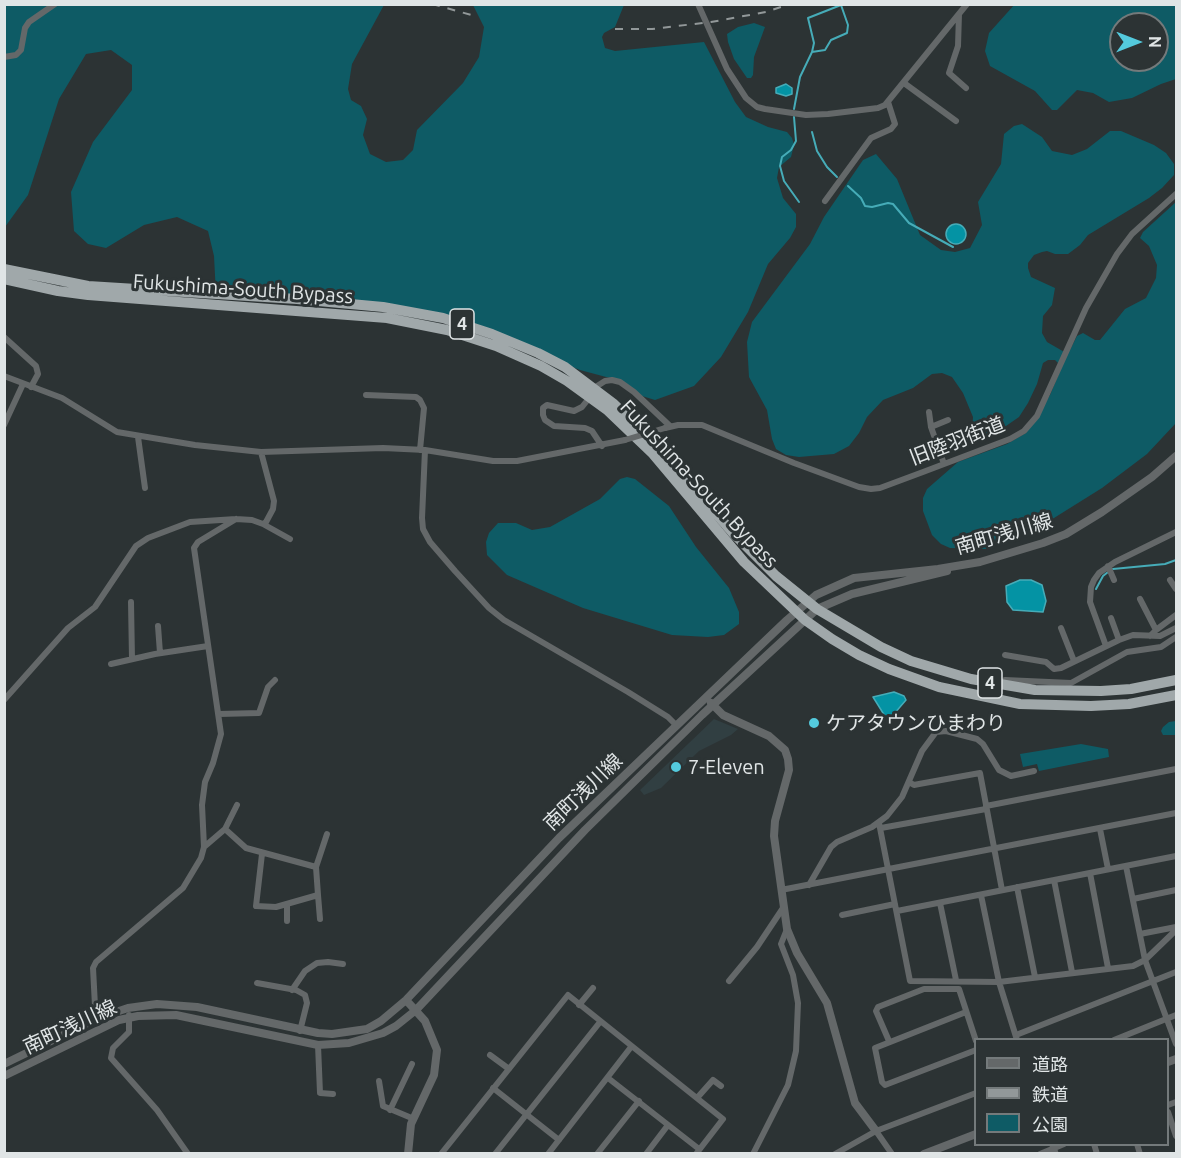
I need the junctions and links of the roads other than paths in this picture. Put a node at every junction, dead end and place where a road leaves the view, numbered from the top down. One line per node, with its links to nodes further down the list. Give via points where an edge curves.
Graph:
1 (55, 4): 5 (street, via 29,22 21,50)
2 (698, 4): 8 (street, via 741,92 757,107 806,115 878,108)
3 (966, 4): 4 (street)
4 (959, 14): 6 (street); 7 (street, via 958,46 949,74)
5 (4, 57)
6 (904, 83): 8 (street); 9 (street)
7 (966, 88)
8 (888, 102): 11 (street, via 895,124 871,138)
9 (956, 121)
10 (1176, 194): 30 (street, 旧陸羽街道, via 1132,234 1103,275 1032,424 1010,439)
11 (825, 201)
12 (4, 269): 18 (highway, Fukushima-South Bypass / 4, via 87,286 340,302 414,312 470,327 538,353 565,368)
13 (4, 279): 18 (highway, Fukushima-South Bypass / 4, via 88,295 418,323 514,353)
14 (4, 337): 17 (street, via 36,366 38,374)
15 (4, 376): 16 (street, 旧陸羽街道)
16 (24, 384): 17 (street, 旧陸羽街道); 22 (street)
17 (32, 387): 25 (street, 旧陸羽街道, via 69,402 110,429)
18 (592, 393): 23 (street, via 605,381 620,382); 26 (street, via 579,410 547,405 543,415 554,426 592,431); 42 (highway, Fukushima-South Bypass / 4, via 636,424 754,554); 45 (highway, Fukushima-South Bypass / 4, via 652,454 724,540)
19 (366, 395): 27 (street, via 420,400 424,408)
20 (929, 412): 24 (street)
21 (948, 420): 24 (street)
22 (4, 424)
23 (668, 427): 26 (street, 旧陸羽街道, bridge); 30 (street, 旧陸羽街道, via 702,425 794,463 872,489)
24 (932, 427): 30 (street)
25 (138, 437): 28 (street, 旧陸羽街道); 31 (street)
26 (602, 446): 27 (street, 旧陸羽街道, via 517,461)
27 (423, 450): 28 (street, 旧陸羽街道); 71 (street, via 423,529 489,608)
28 (261, 452): 33 (street, via 274,501 271,515)
29 (1176, 456): 36 (street, 南町浅川線, via 1152,477 1066,534)
30 (944, 464)
31 (144, 488)
32 (236, 519): 33 (street); 56 (street, via 194,548); 68 (street, via 190,522 136,546 95,607 68,628)
33 (263, 524): 35 (street)
34 (1176, 532): 37 (street)
35 (290, 539)
36 (980, 562): 42 (street, 南町浅川線, via 854,578); 44 (street, 南町浅川線, via 852,594)
37 (1108, 566): 38 (street); 57 (street, via 1094,580 1090,597)
38 (1113, 580)
39 (1170, 580): 40 (street)
40 (1176, 589)
41 (1140, 599): 52 (street)
42 (808, 601): 44 (highway, Fukushima-South Bypass / 4); 45 (street, 南町浅川線)
43 (131, 602): 60 (street)
44 (818, 609): 48 (street, 南町浅川線); 65 (highway, Fukushima-South Bypass / 4, via 911,661)
45 (796, 612): 48 (highway, Fukushima-South Bypass / 4); 67 (street, 南町浅川線)
46 (1176, 615): 52 (street)
47 (1111, 618): 55 (street)
48 (805, 620): 66 (highway, Fukushima-South Bypass / 4, via 859,655 890,669 939,687 991,699 1091,706); 69 (street, 南町浅川線)
49 (158, 626): 58 (street)
50 (1061, 628): 61 (street)
51 (1176, 628): 53 (street, via 1162,636)
52 (1156, 630): 53 (street)
53 (1150, 636): 55 (street, via 1133,635)
54 (1176, 637): 65 (street, via 1161,647 1127,652 1071,683)
55 (1119, 640): 57 (street)
56 (208, 646): 58 (street); 70 (street)
57 (1106, 646): 61 (street)
58 (160, 653): 60 (street)
59 (1005, 655): 61 (street, via 1046,662 1054,669)
60 (132, 659): 62 (street)
61 (1074, 661)
62 (111, 664)
63 (275, 680): 70 (street, via 268,687 260,713)
64 (1176, 680): 65 (highway, Fukushima-South Bypass / 4, via 1131,689 1062,692)
65 (978, 681)
66 (1176, 695)
67 (706, 698): 69 (street); 71 (street, 南町浅川線)
68 (4, 700)
69 (713, 705): 94 (street, via 723,715 769,736 785,750 789,770 774,836); 126 (street, 南町浅川線, via 585,830)
70 (219, 714): 82 (street, via 220,743 202,805)
71 (677, 726): 123 (street, 南町浅川線, via 560,838)
72 (1176, 769): 76 (street)
73 (1035, 771): 74 (street, via 1011,776 999,770 976,739 946,731 934,734)
74 (909, 782): 76 (street, via 914,785 980,773); 78 (street)
75 (237, 805): 79 (street)
76 (986, 808): 78 (street); 83 (street)
77 (1176, 813): 80 (street)
78 (880, 825): 89 (street); 92 (street, via 831,847)
79 (225, 829): 82 (street); 84 (street, via 241,846)
80 (1100, 829): 83 (street); 88 (street)
81 (327, 834): 87 (street)
82 (204, 847): 129 (street, via 183,888 96,962 93,968)
83 (994, 850): 89 (street); 95 (street)
84 (262, 854): 87 (street); 101 (street, via 256,906)
85 (1176, 856): 86 (street)
86 (1126, 866): 88 (street); 99 (street)
87 (316, 867): 97 (street)
88 (1108, 869): 90 (street)
89 (888, 870): 92 (street); 102 (street)
90 (1090, 873): 91 (street); 112 (street)
91 (1054, 880): 93 (street); 113 (street)
92 (809, 885): 94 (street)
93 (1017, 887): 95 (street); 115 (street)
94 (781, 890): 103 (street)
95 (1002, 890): 98 (street)
96 (1176, 890): 99 (street)
97 (318, 895): 101 (street); 105 (street)
98 (981, 895): 100 (street); 118 (street)
99 (1133, 899): 109 (street)
100 (940, 903): 102 (street); 116 (street)
101 (287, 904): 106 (street)
102 (896, 907): 104 (street); 116 (street, via 910,981)
103 (783, 908): 108 (street); 117 (street)
104 (842, 915)
105 (320, 919)
106 (287, 921)
107 (1176, 928): 109 (street); 110 (street)
108 (788, 929): 160 (street, via 797,953 827,1003 855,1103); 173 (street, via 781,944 798,1003 796,1051 788,1085)
109 (1140, 934): 110 (street)
110 (1145, 960): 112 (street, via 1133,966); 119 (street)
111 (344, 964): 122 (street, via 317,963 305,971)
112 (1108, 968): 113 (street)
113 (1072, 972): 115 (street)
114 (1176, 972): 119 (street)
115 (1035, 977): 118 (street)
116 (956, 980): 118 (street)
117 (729, 981)
118 (999, 982): 134 (street)
119 (1153, 982): 131 (street); 134 (street)
120 (257, 983): 122 (street)
121 (593, 988): 124 (street)
122 (292, 990): 133 (street, via 307,998)
123 (406, 1000): 126 (street); 133 (street, 南町浅川線, via 367,1029 332,1034)
124 (579, 1005): 132 (street); 145 (street, via 568,995)
125 (128, 1008): 129 (street, 南町浅川線); 130 (street); 133 (street, 南町浅川線, via 158,1004 197,1006)
126 (416, 1010): 139 (street, 南町浅川線, via 396,1026 368,1039); 158 (street, via 438,1050 434,1075)
127 (966, 1012): 135 (street); 137 (street); 137 (street, via 959,989 924,989 880,1005 876,1011)
128 (1176, 1015): 131 (street)
129 (98, 1018): 143 (street, 南町浅川線)
130 (130, 1018): 139 (street, 南町浅川線, via 176,1015); 146 (street, 南町浅川線); 166 (street, via 129,1032 113,1048 111,1058 157,1110)
131 (1167, 1019): 136 (street); 138 (street)
132 (600, 1022): 140 (street); 156 (street)
133 (300, 1031)
134 (1016, 1037)
135 (974, 1038)
136 (1119, 1038)
137 (889, 1041): 141 (street, via 875,1048 885,1085)
138 (1176, 1044)
139 (318, 1045): 152 (street, via 320,1093)
140 (632, 1047): 147 (street); 153 (street)
141 (974, 1050)
142 (490, 1055): 145 (street)
143 (4, 1064)
144 (412, 1064): 155 (street)
145 (509, 1069): 150 (street)
146 (4, 1076)
147 (608, 1078): 154 (street); 163 (street)
148 (379, 1081): 155 (street, via 383,1106)
149 (721, 1086): 153 (street, via 713,1080)
150 (493, 1088): 156 (street); 168 (street)
151 (974, 1093): 160 (street)
152 (333, 1094)
153 (697, 1098): 165 (street, via 723,1119)
154 (639, 1101): 159 (street); 171 (street)
155 (390, 1110): 158 (street)
156 (526, 1114): 163 (street); 169 (street)
157 (1169, 1117): 162 (street)
158 (414, 1119): 167 (street)
159 (668, 1125): 165 (street); 172 (street)
160 (876, 1131): 174 (street); 175 (street)
161 (974, 1134): 176 (street)
162 (1176, 1136)
163 (559, 1140): 170 (street)
164 (1054, 1149): 177 (street)
165 (697, 1151)
166 (188, 1154)
167 (408, 1154)
168 (441, 1154)
169 (495, 1154)
170 (548, 1154)
171 (597, 1154)
172 (646, 1154)
173 (753, 1154)
174 (835, 1154)
175 (892, 1154)
176 (924, 1154)
177 (1040, 1154)

